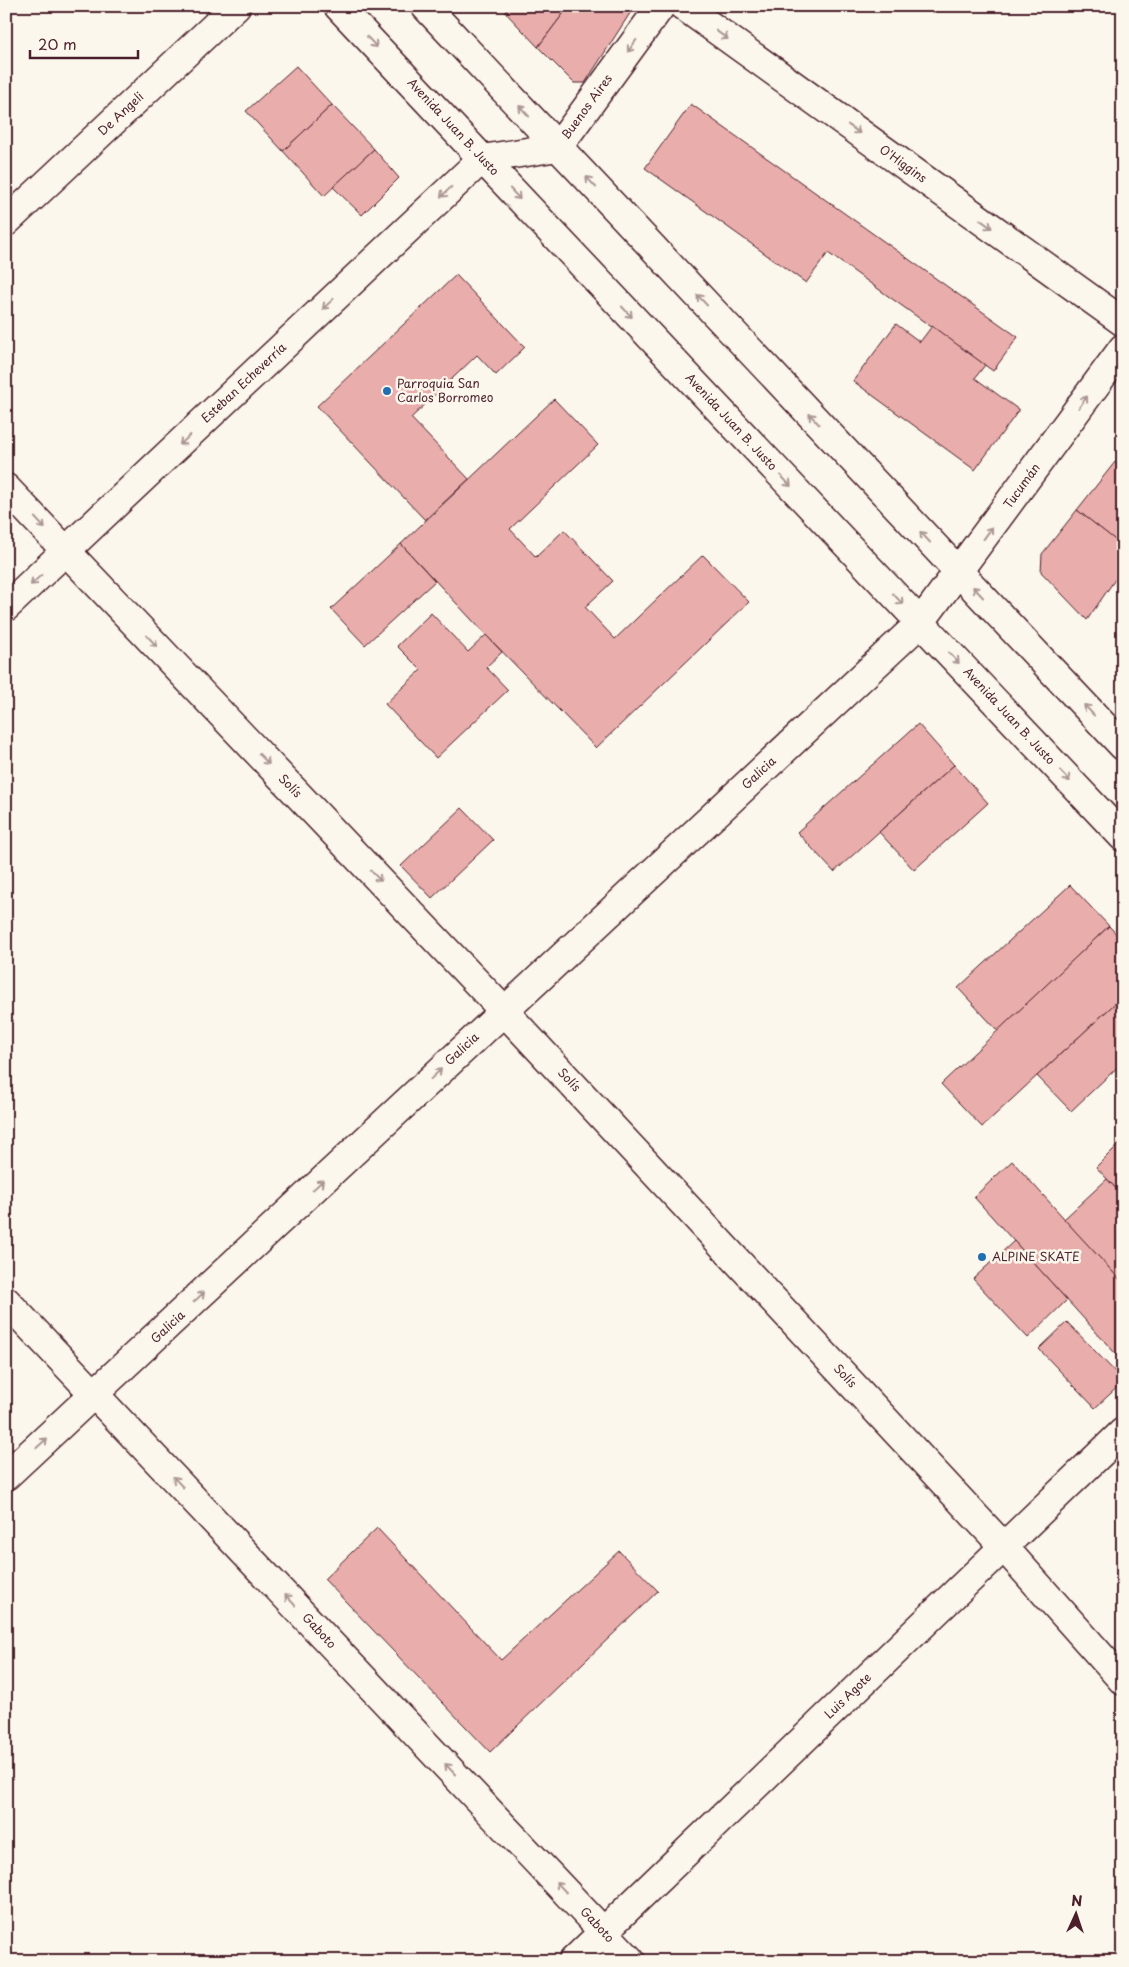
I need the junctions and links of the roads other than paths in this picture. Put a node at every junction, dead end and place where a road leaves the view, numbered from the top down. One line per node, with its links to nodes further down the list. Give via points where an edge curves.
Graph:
1 (236, 6): 8 (street, De Angeli)
2 (338, 6): 7 (street, Avenida Juan B. Justo, one-way to 7)
3 (425, 6): 6 (street, one-way to 3)
4 (661, 6): 6 (street, Buenos Aires, one-way to 6)
5 (683, 6): 9 (street, O'Higgins, one-way to 9)
6 (558, 147): 7 (street, Buenos Aires); 13 (street, one-way to 6)
7 (482, 158): 12 (street, Esteban Echeverría, one-way to 12); 15 (street, Avenida Juan B. Justo, one-way to 15)
8 (6, 222)
9 (1123, 322)
10 (1123, 348): 13 (street, Tucumán, one-way to 10)
11 (6, 488): 12 (street, Solís, one-way to 12)
12 (67, 552): 14 (street, Esteban Echeverría, one-way to 14); 18 (street, Solís, one-way to 18)
13 (959, 572): 15 (street, Tucumán); 16 (street, one-way to 13)
14 (6, 608)
15 (920, 623): 17 (street, Avenida Juan B. Justo, one-way to 17); 18 (street, Galicia)
16 (1123, 746)
17 (1123, 837)
18 (504, 1010): 20 (street, Galicia, one-way to 18); 23 (street, Solís)
19 (6, 1301): 20 (street, Gaboto)
20 (95, 1395): 22 (street, Galicia, one-way to 20); 25 (street, Gaboto, one-way to 20)
21 (1123, 1432): 23 (street, Luis Agote)
22 (6, 1476)
23 (1003, 1546): 24 (street, Solís); 25 (street, Luis Agote)
24 (1123, 1681)
25 (603, 1932): 26 (street, Luis Agote); 27 (street, Gaboto)
26 (573, 1961)
27 (631, 1961)

